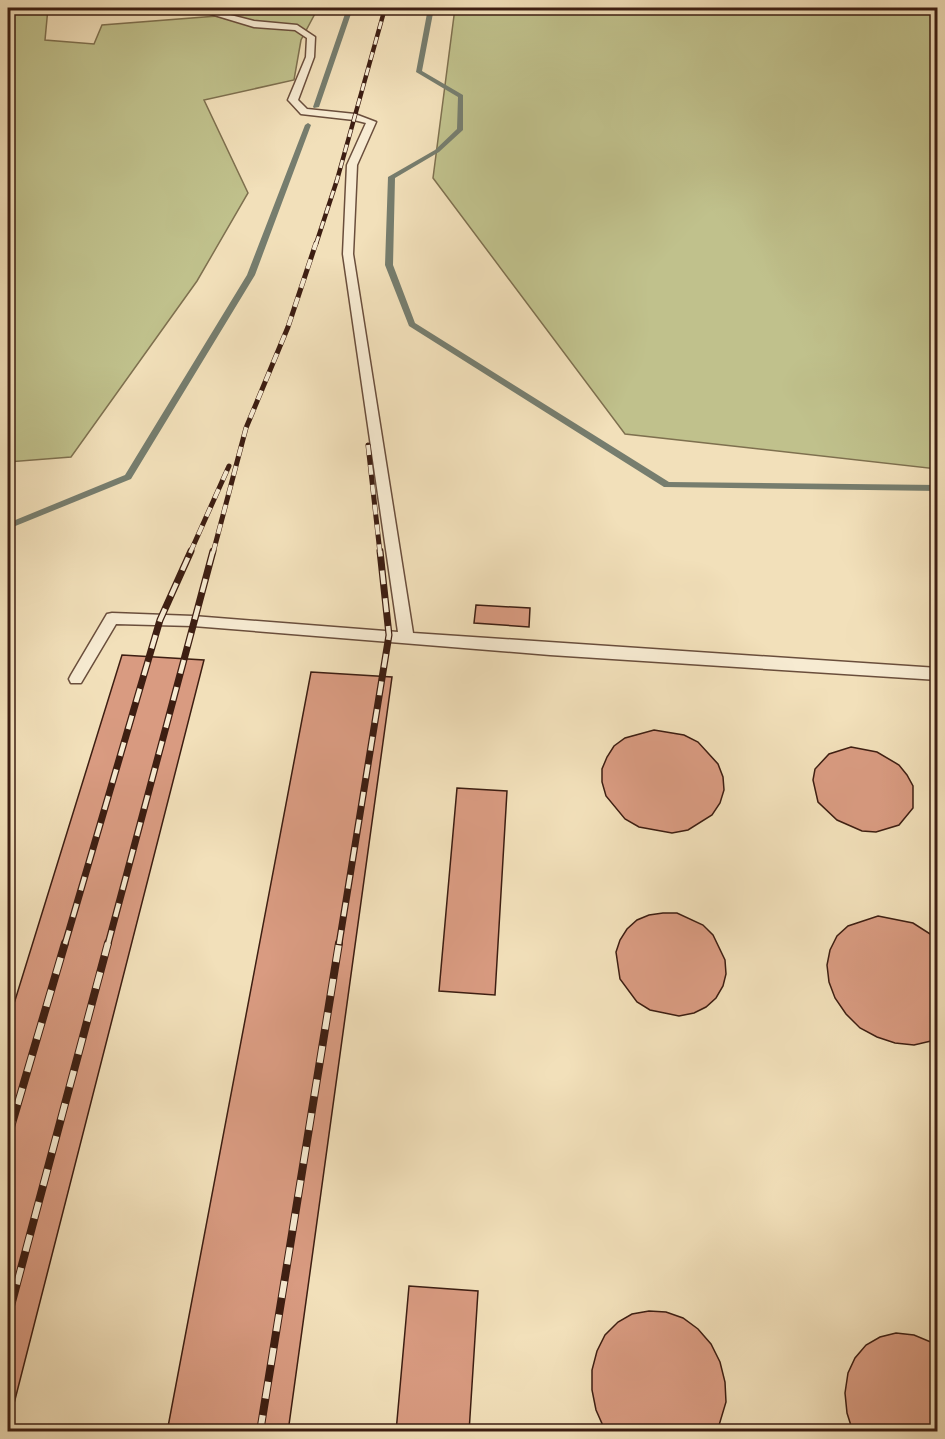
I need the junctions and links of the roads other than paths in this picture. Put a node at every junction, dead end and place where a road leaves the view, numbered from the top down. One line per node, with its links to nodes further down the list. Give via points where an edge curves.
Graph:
1 (195, 8): 2 (lane, via 254,24 297,28 311,37 310,57 293,100 304,112 371,122 352,165 348,254)
2 (406, 636): 3 (lane); 4 (lane, via 112,618)
3 (938, 674)
4 (76, 679)

